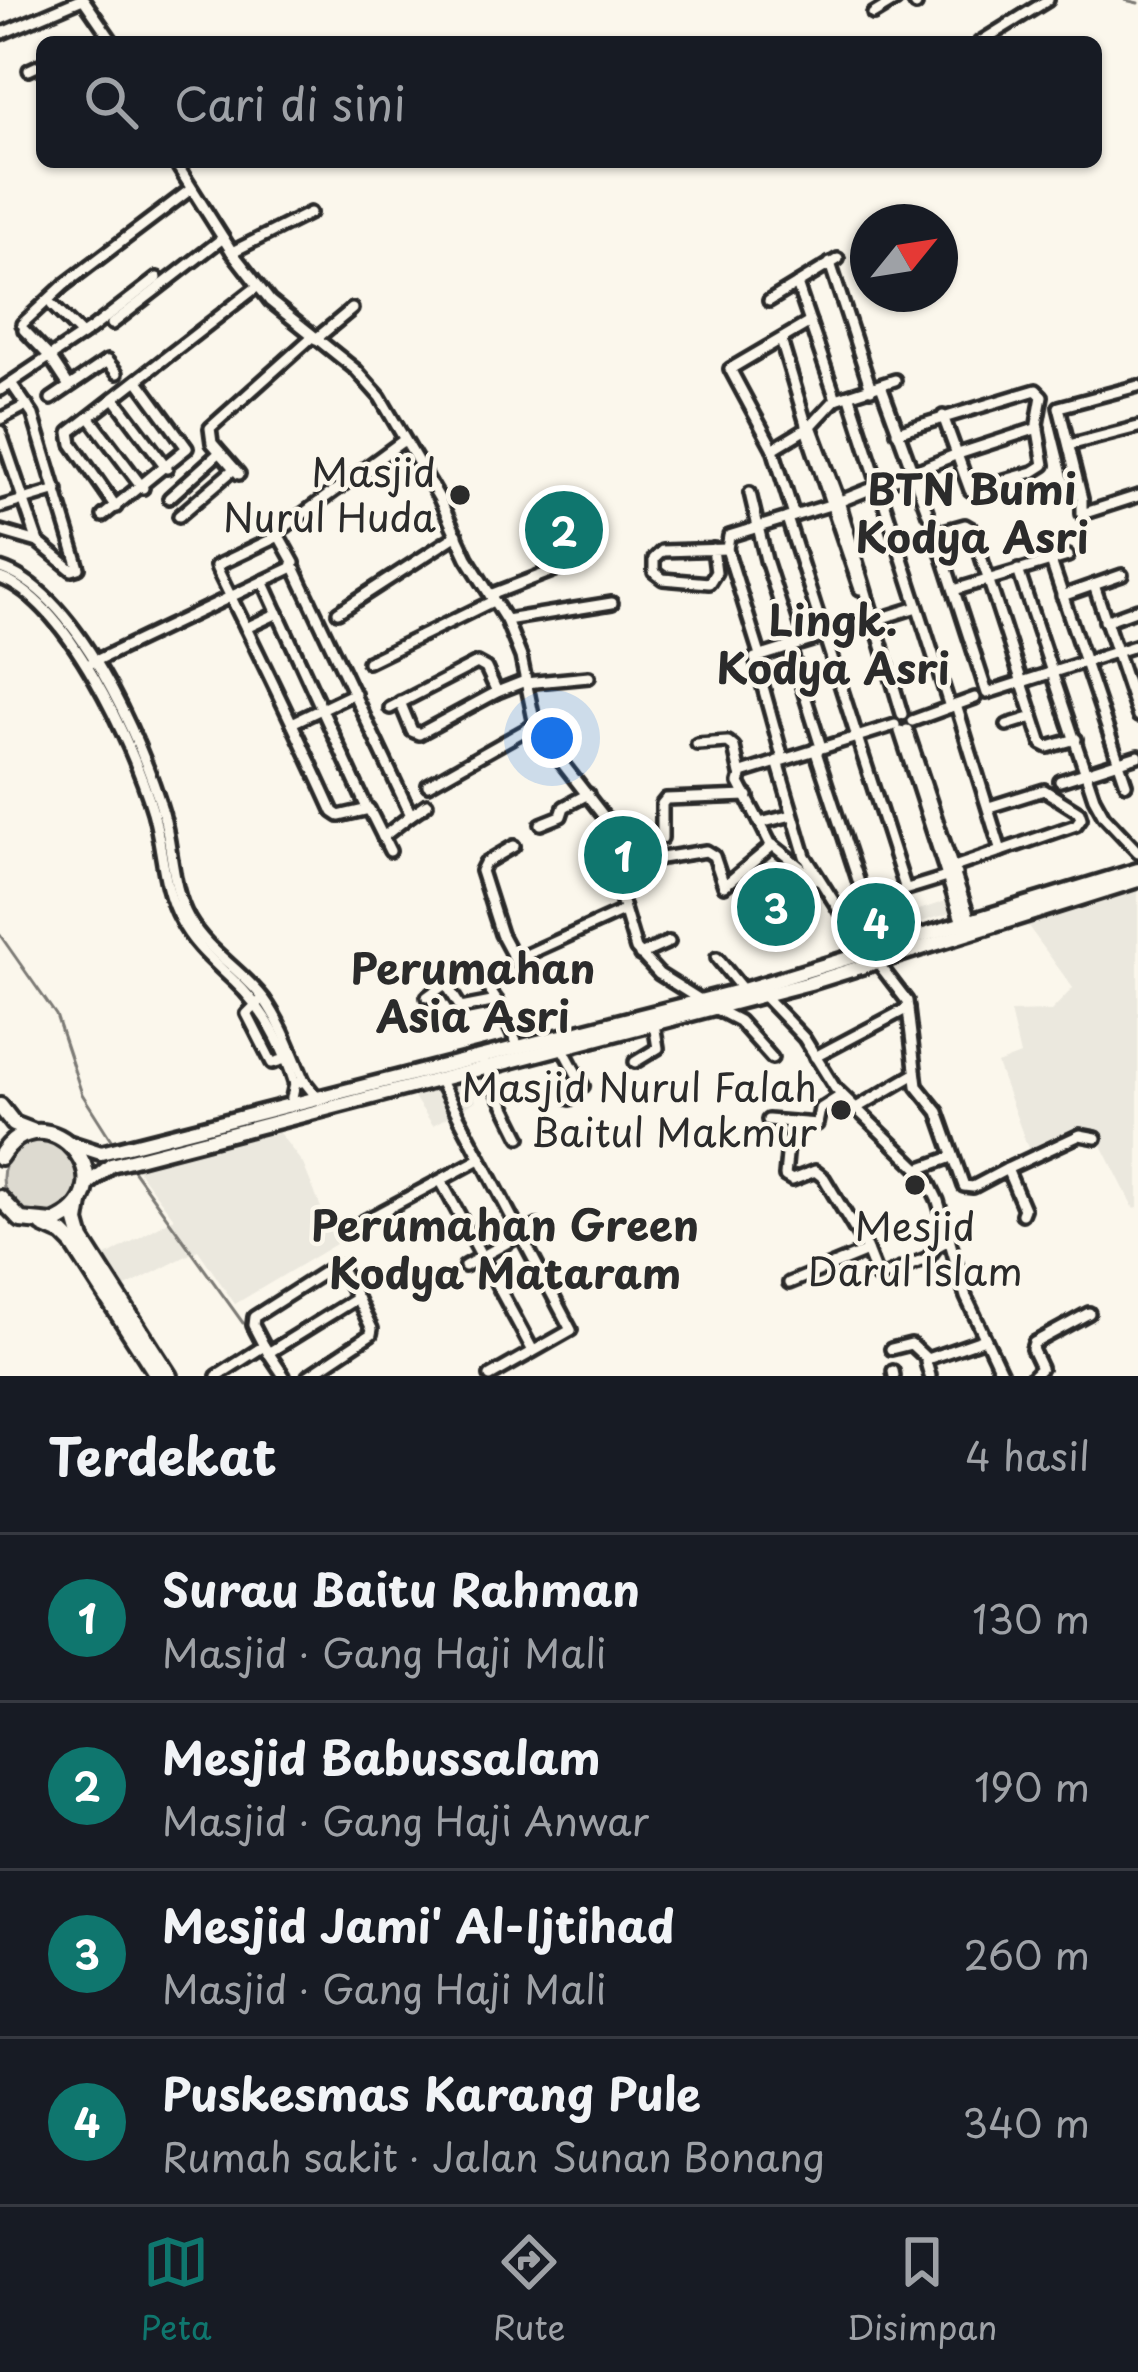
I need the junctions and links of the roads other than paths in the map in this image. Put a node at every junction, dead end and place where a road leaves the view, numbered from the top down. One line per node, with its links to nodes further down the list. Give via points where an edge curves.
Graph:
1 (82, 0): 5 (street); 6 (street)
2 (896, 0): 4 (street)
3 (1048, 0): 7 (street)
4 (875, 8)
5 (0, 34)
6 (108, 36)
7 (990, 36)
8 (36, 67): 9 (street)
9 (29, 70)
10 (178, 168): 11 (street)
11 (190, 189): 13 (street); 26 (street, via 23,327)
12 (310, 213): 14 (street)
13 (223, 238): 14 (street); 22 (street)
14 (235, 250): 17 (street)
15 (157, 278): 23 (street)
16 (797, 284): 18 (street); 21 (street); 33 (street, via 834,261)
17 (259, 286): 24 (street); 29 (street)
18 (769, 301)
19 (52, 305): 23 (street)
20 (352, 310): 24 (street)
21 (809, 322): 25 (street); 37 (street)
22 (112, 324)
23 (82, 335): 26 (street)
24 (317, 336): 47 (street, via 375,389); 50 (street, via 210,428)
25 (781, 340): 42 (street); 49 (street, via 730,369)
26 (50, 357): 30 (street); 32 (street)
27 (117, 373): 30 (street, via 109,361)
28 (895, 380): 33 (street)
29 (139, 381): 36 (street); 52 (street, via 188,448)
30 (69, 386): 35 (street)
31 (1138, 386): 48 (street, via 1059,407)
32 (5, 387): 38 (street)
33 (876, 387): 34 (street); 46 (street)
34 (850, 397): 37 (street); 54 (street)
35 (51, 399)
36 (115, 399): 40 (street); 52 (street)
37 (836, 399): 42 (street)
38 (27, 405): 41 (street); 56 (street)
39 (943, 416): 43 (street, via 1034,390 1042,396); 46 (street); 51 (street)
40 (90, 418): 55 (street); 63 (street, via 70,432 72,444)
41 (0, 419)
42 (808, 426): 49 (street); 61 (street)
43 (1038, 428): 51 (street); 51 (street, via 1044,465 1007,481 970,490)
44 (1138, 428): 48 (street)
45 (0, 430): 60 (street)
46 (897, 432): 53 (street)
47 (404, 440): 69 (street); 71 (street)
48 (1069, 445): 58 (street, via 1082,514)
49 (773, 449): 66 (street)
50 (219, 453): 59 (street); 65 (street, via 236,471)
51 (956, 455): 53 (street)
52 (166, 468): 55 (street)
53 (913, 474): 54 (street); 67 (street)
54 (880, 487): 61 (street); 91 (street)
55 (142, 488): 63 (street)
56 (57, 490): 60 (street); 72 (street, via 79,568)
57 (750, 493): 68 (street)
58 (1138, 496)
59 (169, 498)
60 (25, 499): 62 (street); 72 (street)
61 (836, 502): 66 (street); 95 (street)
62 (0, 507)
63 (116, 507): 64 (street)
64 (103, 516)
65 (179, 516)
66 (790, 517): 68 (street); 99 (street)
67 (932, 523): 83 (street, via 969,526); 86 (street)
68 (758, 524): 75 (street, via 728,538); 100 (street)
69 (285, 527)
70 (0, 530): 72 (street)
71 (458, 536): 89 (street); 93 (street)
72 (38, 542)
73 (561, 542): 89 (street, via 560,568)
74 (713, 549): 74 (street, via 662,551 653,570 661,579 709,583); 75 (street)
75 (728, 549): 103 (street)
76 (1068, 556): 77 (street)
77 (1051, 560): 80 (street); 88 (street)
78 (293, 565): 84 (street); 87 (street, via 277,536 218,562); 113 (street)
79 (0, 568): 105 (street, via 64,613)
80 (1018, 570): 83 (street); 107 (street)
81 (1122, 575): 85 (street)
82 (0, 578): 105 (street, via 46,607)
83 (987, 580): 86 (street); 110 (street)
84 (263, 581): 87 (street); 94 (street)
85 (1094, 585): 88 (street); 97 (street)
86 (954, 590): 110 (street, via 987,693)
87 (230, 596): 98 (street); 105 (street)
88 (1062, 596): 106 (street)
89 (491, 598): 96 (street); 104 (street)
90 (612, 603): 96 (street)
91 (916, 607): 95 (street); 115 (street)
92 (1138, 610): 97 (street)
93 (338, 612)
94 (278, 613): 98 (street); 116 (street)
95 (874, 618): 99 (street); 120 (street)
96 (506, 620): 109 (street)
97 (1106, 621): 102 (street)
98 (246, 628): 119 (street)
99 (825, 633): 100 (street); 123 (street)
100 (791, 644): 103 (street); 126 (street)
101 (1138, 645): 102 (street)
102 (1116, 652): 106 (street); 111 (street)
103 (757, 659): 128 (street)
104 (368, 662)
105 (91, 663): 173 (street, via 166,826 183,905 211,955)
106 (1084, 663): 107 (street); 129 (street)
107 (1053, 673): 110 (street); 124 (street)
108 (590, 677): 109 (street)
109 (525, 682): 112 (street); 121 (street)
110 (1022, 683): 118 (street)
111 (1133, 686): 117 (street)
112 (496, 692): 112 (street, via 419,734 395,705 478,663)
113 (355, 693): 116 (street); 140 (street)
114 (975, 698): 115 (street)
115 (953, 706): 120 (street); 138 (street)
116 (322, 708): 119 (street); 139 (street)
117 (1138, 716)
118 (1033, 717): 122 (street); 124 (street, via 1044,747)
119 (292, 722): 139 (street, via 336,816)
120 (902, 723): 123 (street); 153 (street)
121 (536, 724): 134 (street); 135 (street)
122 (1007, 725)
123 (856, 737): 126 (street); 156 (street)
124 (1076, 739): 131 (street)
125 (697, 744): 130 (street, via 731,744)
126 (818, 748): 128 (street); 157 (street)
127 (1138, 756): 129 (street)
128 (780, 760): 130 (street); 141 (street)
129 (1119, 761): 131 (street); 133 (street)
130 (744, 772): 136 (street, via 739,783)
131 (1087, 772): 132 (street); 150 (street, via 1104,816)
132 (1060, 781)
133 (1126, 784)
134 (428, 785)
135 (588, 794): 143 (street); 145 (street, via 605,818)
136 (748, 796): 142 (street); 145 (street, via 664,800 662,838)
137 (427, 804): 140 (street)
138 (988, 807): 148 (street); 148 (street, via 1044,790 1081,819)
139 (367, 808): 144 (street)
140 (411, 815): 144 (street)
141 (792, 815): 142 (street); 155 (street)
142 (760, 823): 146 (street)
143 (541, 824)
144 (382, 837): 149 (street)
145 (607, 844): 151 (street)
146 (773, 845): 151 (street, via 724,886 706,851); 155 (street)
147 (514, 846): 159 (street, via 481,871 509,956 518,960)
148 (1000, 850): 153 (street)
149 (390, 851)
150 (1138, 852)
151 (610, 866): 159 (street)
152 (1138, 870): 160 (main road)
153 (953, 872): 156 (street); 161 (street)
154 (1138, 880): 160 (main road)
155 (819, 882): 158 (street)
156 (905, 886): 157 (street)
157 (865, 901): 158 (street)
158 (844, 908): 165 (street)
159 (622, 911): 164 (street)
160 (1016, 914): 161 (main road); 163 (main road)
161 (967, 925): 163 (main road)
162 (669, 942): 164 (street)
163 (924, 943): 165 (main road)
164 (640, 956): 174 (street)
165 (879, 957): 167 (main road); 175 (street)
166 (717, 958): 169 (street)
167 (809, 978): 169 (main road); 170 (main road)
168 (446, 984): 171 (street); 172 (street, via 461,1008); 172 (street, via 474,968)
169 (743, 990): 174 (main road)
170 (764, 995): 174 (main road); 182 (street)
171 (428, 997)
172 (497, 1001): 180 (street)
173 (260, 1002): 177 (street); 179 (street, via 247,1014); 188 (street, via 284,1032)
174 (708, 1005): 176 (main road); 181 (street, via 739,1021)
175 (908, 1009): 182 (street); 186 (street)
176 (661, 1019): 178 (main road); 180 (main road); 185 (street, via 658,1048 640,1059)
177 (278, 1041): 179 (street); 183 (street)
178 (562, 1047): 184 (main road); 190 (street, via 583,1086)
179 (264, 1048): 183 (street, via 272,1063)
180 (519, 1048): 184 (main road)
181 (772, 1058)
182 (815, 1058): 189 (street)
183 (286, 1059): 188 (street)
184 (484, 1064): 187 (main road); 192 (main road); 198 (street)
185 (652, 1070)
186 (914, 1074): 194 (street); 203 (street, via 938,1112)
187 (440, 1081): 192 (main road); 204 (street)
188 (299, 1082): 192 (street); 193 (street)
189 (842, 1095): 194 (street); 196 (street, via 819,1110 818,1124)
190 (570, 1100)
191 (0, 1106): 197 (highway, via 14,1124)
192 (312, 1106): 193 (main road); 201 (main road)
193 (290, 1107): 201 (main road)
194 (858, 1107): 205 (street)
195 (768, 1120): 196 (street)
196 (789, 1126): 219 (street, via 785,1176 820,1172)
197 (37, 1132): 200 (highway); 202 (highway, via 14,1140)
198 (520, 1137)
199 (1096, 1138): 206 (street, via 1080,1135)
200 (70, 1143): 201 (main road); 208 (highway)
201 (121, 1155): 208 (main road)
202 (0, 1157)
203 (952, 1157): 205 (street); 206 (street, via 965,1188)
204 (478, 1160): 207 (street); 217 (street)
205 (921, 1168): 218 (street)
206 (1006, 1168): 211 (street)
207 (441, 1181): 216 (street); 220 (street)
208 (86, 1186): 210 (highway)
209 (0, 1198): 212 (highway)
210 (80, 1202): 214 (highway); 224 (highway, via 80,1237)
211 (1022, 1214)
212 (21, 1220): 213 (highway); 214 (highway)
213 (0, 1222)
214 (41, 1224): 224 (highway, via 68,1238)
215 (537, 1226): 217 (street)
216 (342, 1233)
217 (520, 1236): 220 (street); 229 (street, via 570,1333)
218 (950, 1239): 219 (street, via 928,1258 879,1278); 226 (street)
219 (867, 1251): 222 (street)
220 (482, 1256): 221 (street); 229 (street)
221 (465, 1266)
222 (789, 1283)
223 (356, 1298): 228 (street); 228 (street, via 334,1266 252,1319); 235 (street, via 372,1332)
224 (121, 1310): 231 (highway); 232 (highway)
225 (1089, 1313): 239 (street, via 1034,1343 1041,1368)
226 (985, 1339): 230 (street); 238 (street)
227 (891, 1348): 230 (street, via 911,1344)
228 (266, 1350): 233 (street); 234 (street)
229 (533, 1351): 236 (street)
230 (928, 1360): 237 (street)
231 (158, 1376)
232 (169, 1376)
233 (217, 1376)
234 (284, 1376)
235 (308, 1376)
236 (490, 1376)
237 (930, 1376)
238 (1003, 1376)
239 (1033, 1376)

